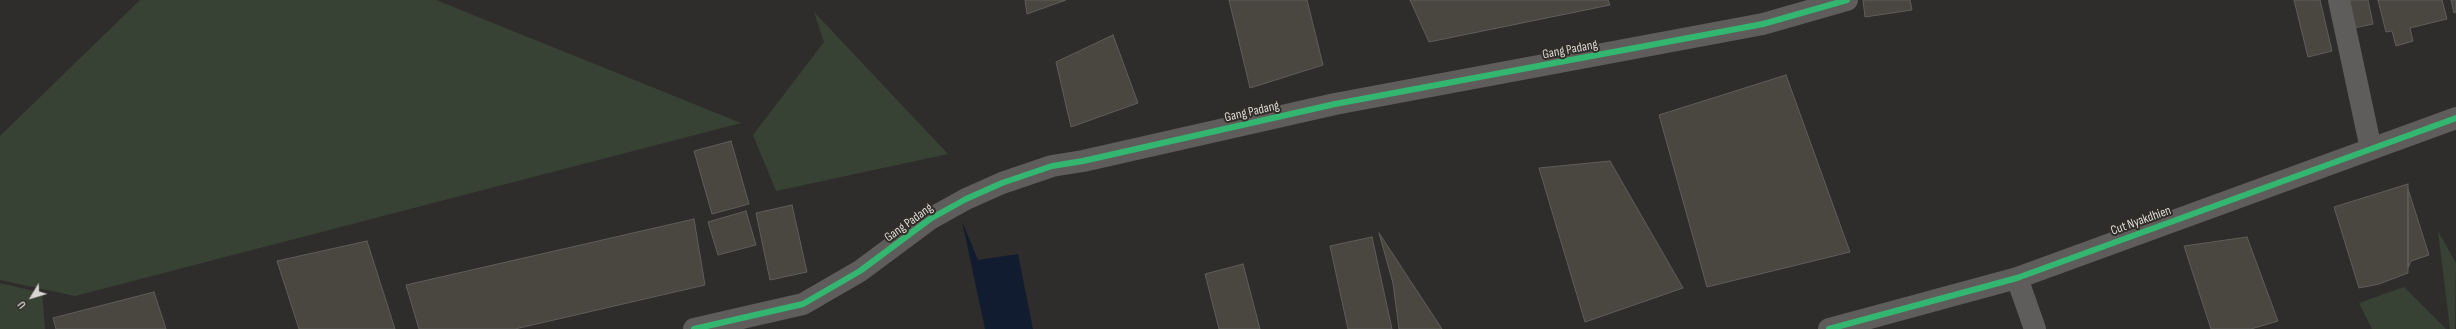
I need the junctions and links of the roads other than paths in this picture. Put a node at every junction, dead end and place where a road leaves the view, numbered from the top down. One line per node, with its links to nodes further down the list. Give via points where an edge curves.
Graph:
1 (1847, 0): 6 (street, Gang Padang, via 1763,24 1335,104 1052,166 1002,183 930,219 860,271 803,304)
2 (2339, 0): 4 (street)
3 (2456, 118): 4 (street, Cut Nyakdhien)
4 (2371, 149): 5 (street, Cut Nyakdhien)
5 (2017, 278): 7 (street, Cut Nyakdhien); 8 (street)
6 (694, 329)
7 (1828, 329)
8 (2035, 329)

